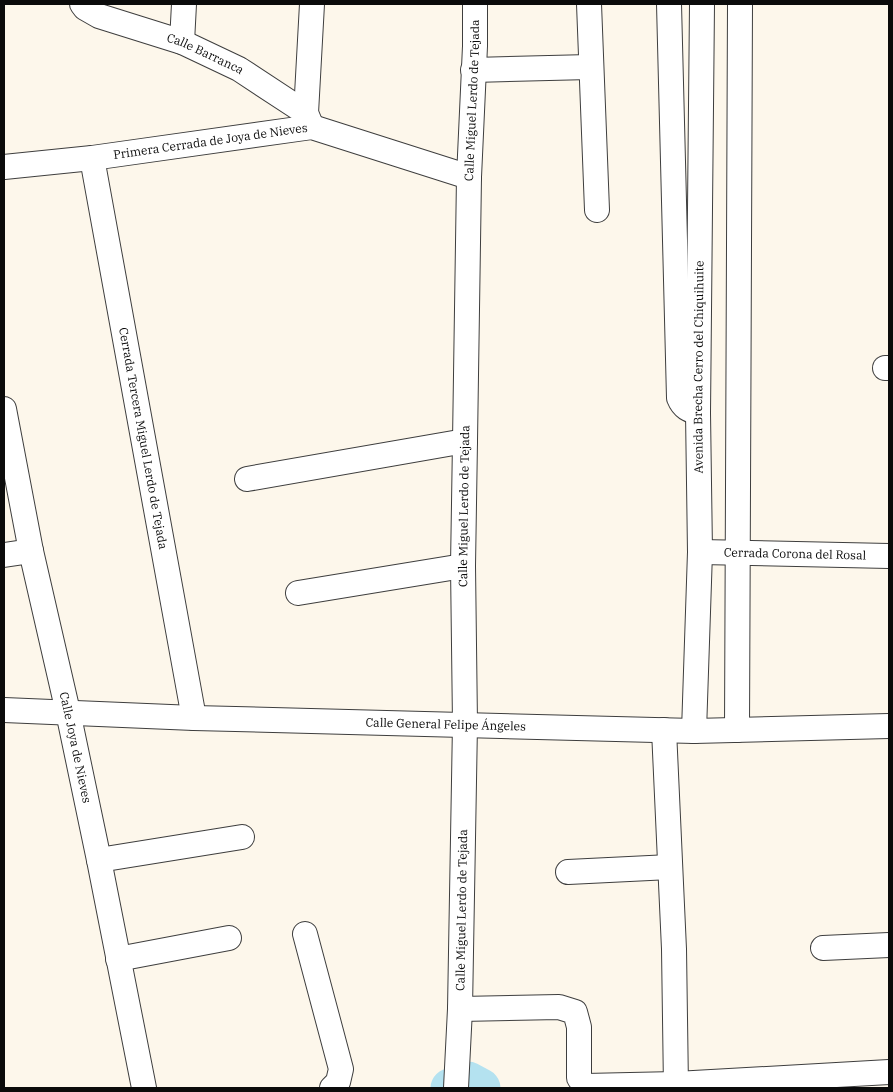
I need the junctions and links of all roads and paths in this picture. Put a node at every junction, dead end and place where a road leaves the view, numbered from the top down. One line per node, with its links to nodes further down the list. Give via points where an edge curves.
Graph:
1 (82, 4): 9 (street, Calle Barranca, via 99,16)
2 (184, 4): 9 (street)
3 (312, 4): 12 (street)
4 (475, 4): 11 (street, Calle Miguel Lerdo de Tejada)
5 (589, 4): 10 (street)
6 (669, 4): 18 (street, via 679,398 686,409)
7 (702, 4): 18 (street, Avenida Brecha Cerro del Chiquihuite)
8 (740, 4): 23 (street)
9 (182, 42): 12 (street, Calle Barranca, via 239,69)
10 (590, 67): 11 (street); 16 (street)
11 (473, 70): 15 (street, Calle Miguel Lerdo de Tejada)
12 (309, 120): 13 (street, Primera Cerrada de Joya de Nieves); 15 (street, Primera Cerrada de Joya de Nieves)
13 (92, 158): 14 (street, Primera Cerrada de Joya de Nieves); 30 (street, Cerrada Tercera Miguel Lerdo de Tejada)
14 (4, 167)
15 (469, 177): 19 (street, Calle Miguel Lerdo de Tejada)
16 (597, 210)
17 (4, 409): 21 (street, Calle Joya de Nieves)
18 (698, 413): 22 (street, Avenida Brecha Cerro del Chiquihuite)
19 (465, 441): 20 (street); 26 (street, Calle Miguel Lerdo de Tejada)
20 (247, 479)
21 (32, 551): 24 (street); 29 (street, Calle Joya de Nieves)
22 (700, 552): 23 (street, Cerrada Corona del Rosal); 35 (street, Avenida Brecha Cerro del Chiquihuite)
23 (738, 553): 25 (street, Cerrada Corona del Rosal); 34 (street)
24 (4, 555)
25 (889, 556)
26 (463, 566): 27 (street); 31 (street, Calle Miguel Lerdo de Tejada)
27 (298, 593)
28 (4, 710): 29 (street, Calle General Felipe Ángeles)
29 (68, 712): 30 (street, Calle General Felipe Ángeles); 37 (street, Calle Joya de Nieves)
30 (194, 718): 31 (street, Calle General Felipe Ángeles)
31 (465, 724): 33 (street, Calle General Felipe Ángeles); 45 (street, Calle Miguel Lerdo de Tejada)
32 (889, 726): 34 (street, Calle General Felipe Ángeles)
33 (664, 730): 35 (street, Calle General Felipe Ángeles); 38 (street)
34 (737, 730): 35 (street, Calle General Felipe Ángeles)
35 (694, 731)
36 (242, 837): 37 (street)
37 (99, 860): 44 (street, Calle Joya de Nieves)
38 (670, 867): 39 (street); 49 (street)
39 (568, 872)
40 (306, 934): 48 (street, via 341,1069)
41 (229, 938): 44 (street)
42 (889, 945): 43 (street)
43 (823, 948)
44 (118, 959): 50 (street, Calle Joya de Nieves)
45 (460, 1010): 49 (street, Calle Miguel Lerdo de Tejada, via 559,1007 575,1012 579,1027 579,1078 585,1086); 51 (street, Calle Miguel Lerdo de Tejada)
46 (889, 1072): 47 (street, Calle Miguel Lerdo de Tejada)
47 (845, 1081): 49 (street, Calle Miguel Lerdo de Tejada)
48 (335, 1085)
49 (676, 1086)
50 (144, 1088)
51 (456, 1088)

